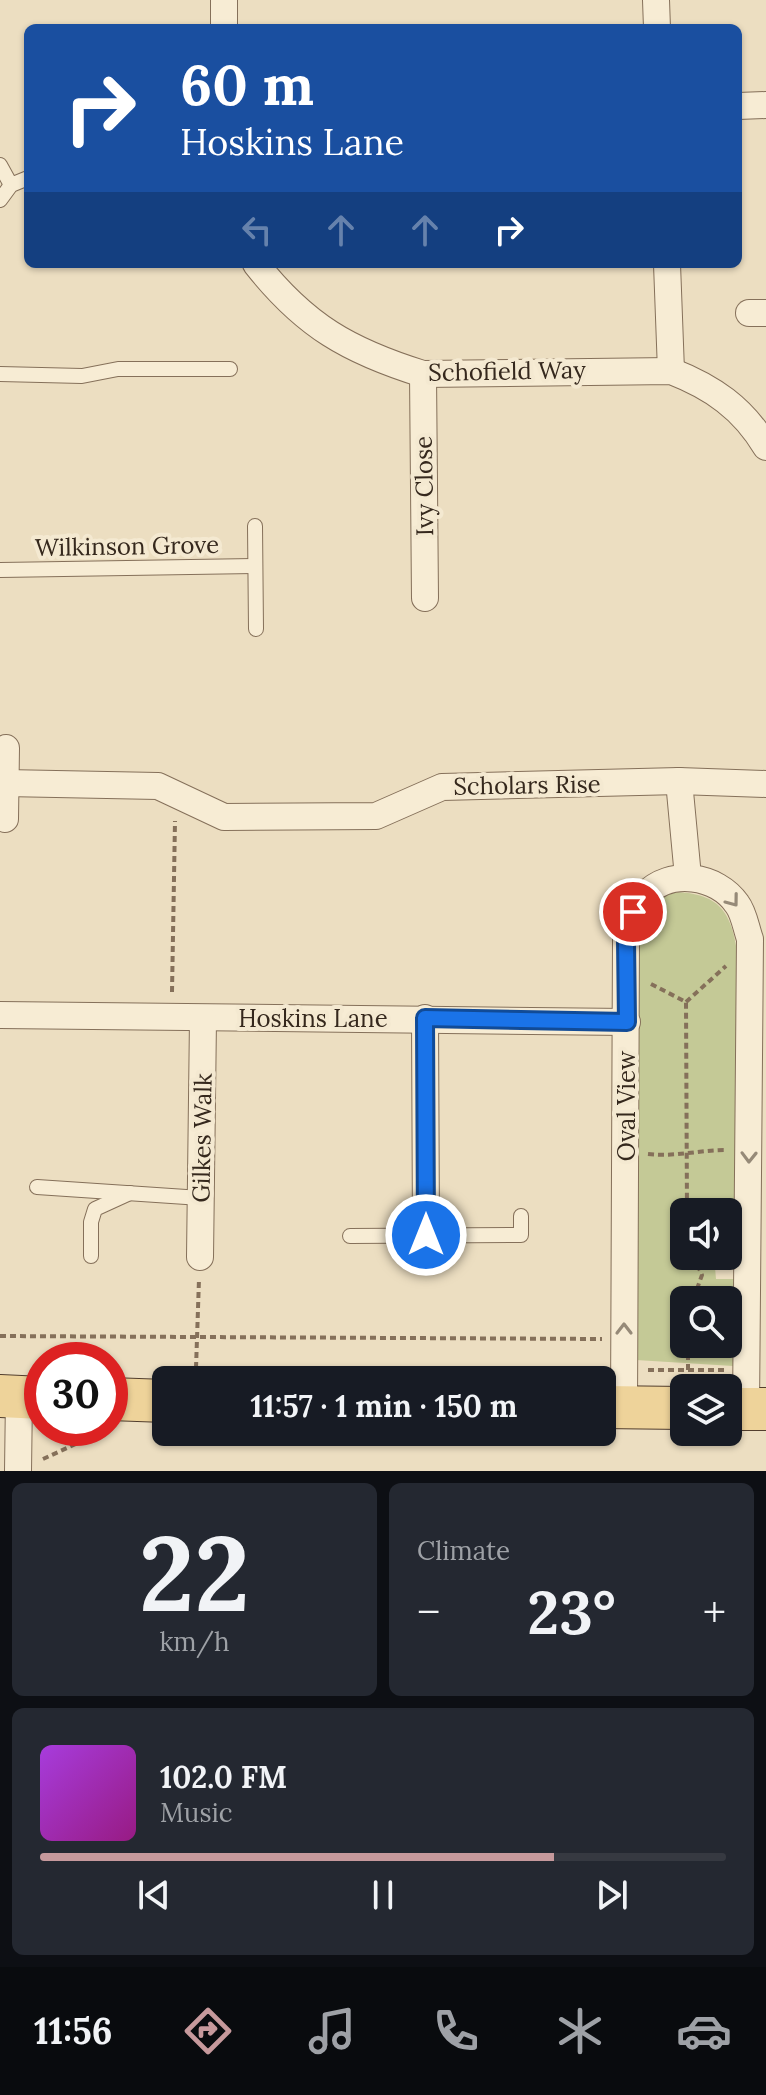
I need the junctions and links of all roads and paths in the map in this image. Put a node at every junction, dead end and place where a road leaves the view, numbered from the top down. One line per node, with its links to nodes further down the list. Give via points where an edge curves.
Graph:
1 (224, 0): 3 (street)
2 (656, 0): 4 (street)
3 (224, 24)
4 (657, 24)
5 (766, 105): 6 (street)
6 (742, 106)
7 (0, 165): 9 (lane)
8 (24, 180): 9 (lane)
9 (11, 185): 10 (lane)
10 (0, 200)
11 (259, 268): 16 (street, Schofield Way, via 312,324 352,349)
12 (667, 268): 14 (street)
13 (230, 369): 15 (lane)
14 (671, 371): 16 (street, Schofield Way); 17 (street, Schofield Way, via 707,385 740,411)
15 (0, 374)
16 (423, 374): 21 (street, Ivy Close)
17 (766, 447)
18 (255, 526): 19 (lane, Wilkinson Grove)
19 (254, 566): 20 (lane, Wilkinson Grove); 22 (lane, Wilkinson Grove)
20 (0, 570)
21 (425, 598)
22 (256, 629)
23 (6, 748): 25 (street)
24 (679, 781): 26 (street, Scholars Rise); 27 (street, Scholars Rise, via 442,787 376,816 224,817); 29 (street)
25 (5, 783): 27 (street, Scholars Rise, via 158,786); 28 (street)
26 (766, 784)
27 (175, 794): 36 (path)
28 (5, 819)
29 (688, 877): 30 (street, one-way to 30, via 724,890 739,906); 31 (street, Oval View, via 646,893 633,912 626,940)
30 (750, 957): 32 (street); 33 (path, via 729,964)
31 (627, 971): 33 (path); 38 (street, Oval View)
32 (759, 992): 39 (street)
33 (686, 1002): 41 (path)
34 (0, 1015): 36 (street, Hoskins Lane)
35 (425, 1018): 37 (street, Hoskins Lane); 38 (street, Hoskins Lane); 47 (street)
36 (172, 1019): 37 (street, Hoskins Lane)
37 (203, 1019): 44 (street, Gilkes Walk)
38 (627, 1022): 40 (street, Oval View)
39 (749, 1151): 41 (path, via 703,1150); 60 (street, one-way to 60)
40 (626, 1153): 41 (path); 53 (street, Oval View, one-way to 40)
41 (687, 1156): 45 (path)
42 (37, 1187): 43 (lane)
43 (130, 1193): 44 (lane); 49 (lane, via 95,1209)
44 (201, 1198): 50 (street, Gilkes Walk)
45 (687, 1198)
46 (521, 1216): 47 (lane, via 521,1235)
47 (426, 1235): 48 (lane)
48 (350, 1236)
49 (91, 1256)
50 (200, 1257): 52 (path)
51 (0, 1336): 52 (path)
52 (197, 1336): 53 (path); 54 (path)
53 (624, 1338): 58 (street, Oval View)
54 (196, 1366)
55 (152, 1389): 61 (main road)
56 (670, 1390): 58 (main road)
57 (670, 1390): 58 (path)
58 (617, 1395)
59 (20, 1397): 63 (street)
60 (746, 1399)
61 (128, 1403)
62 (57, 1446): 63 (path)
63 (18, 1470)

